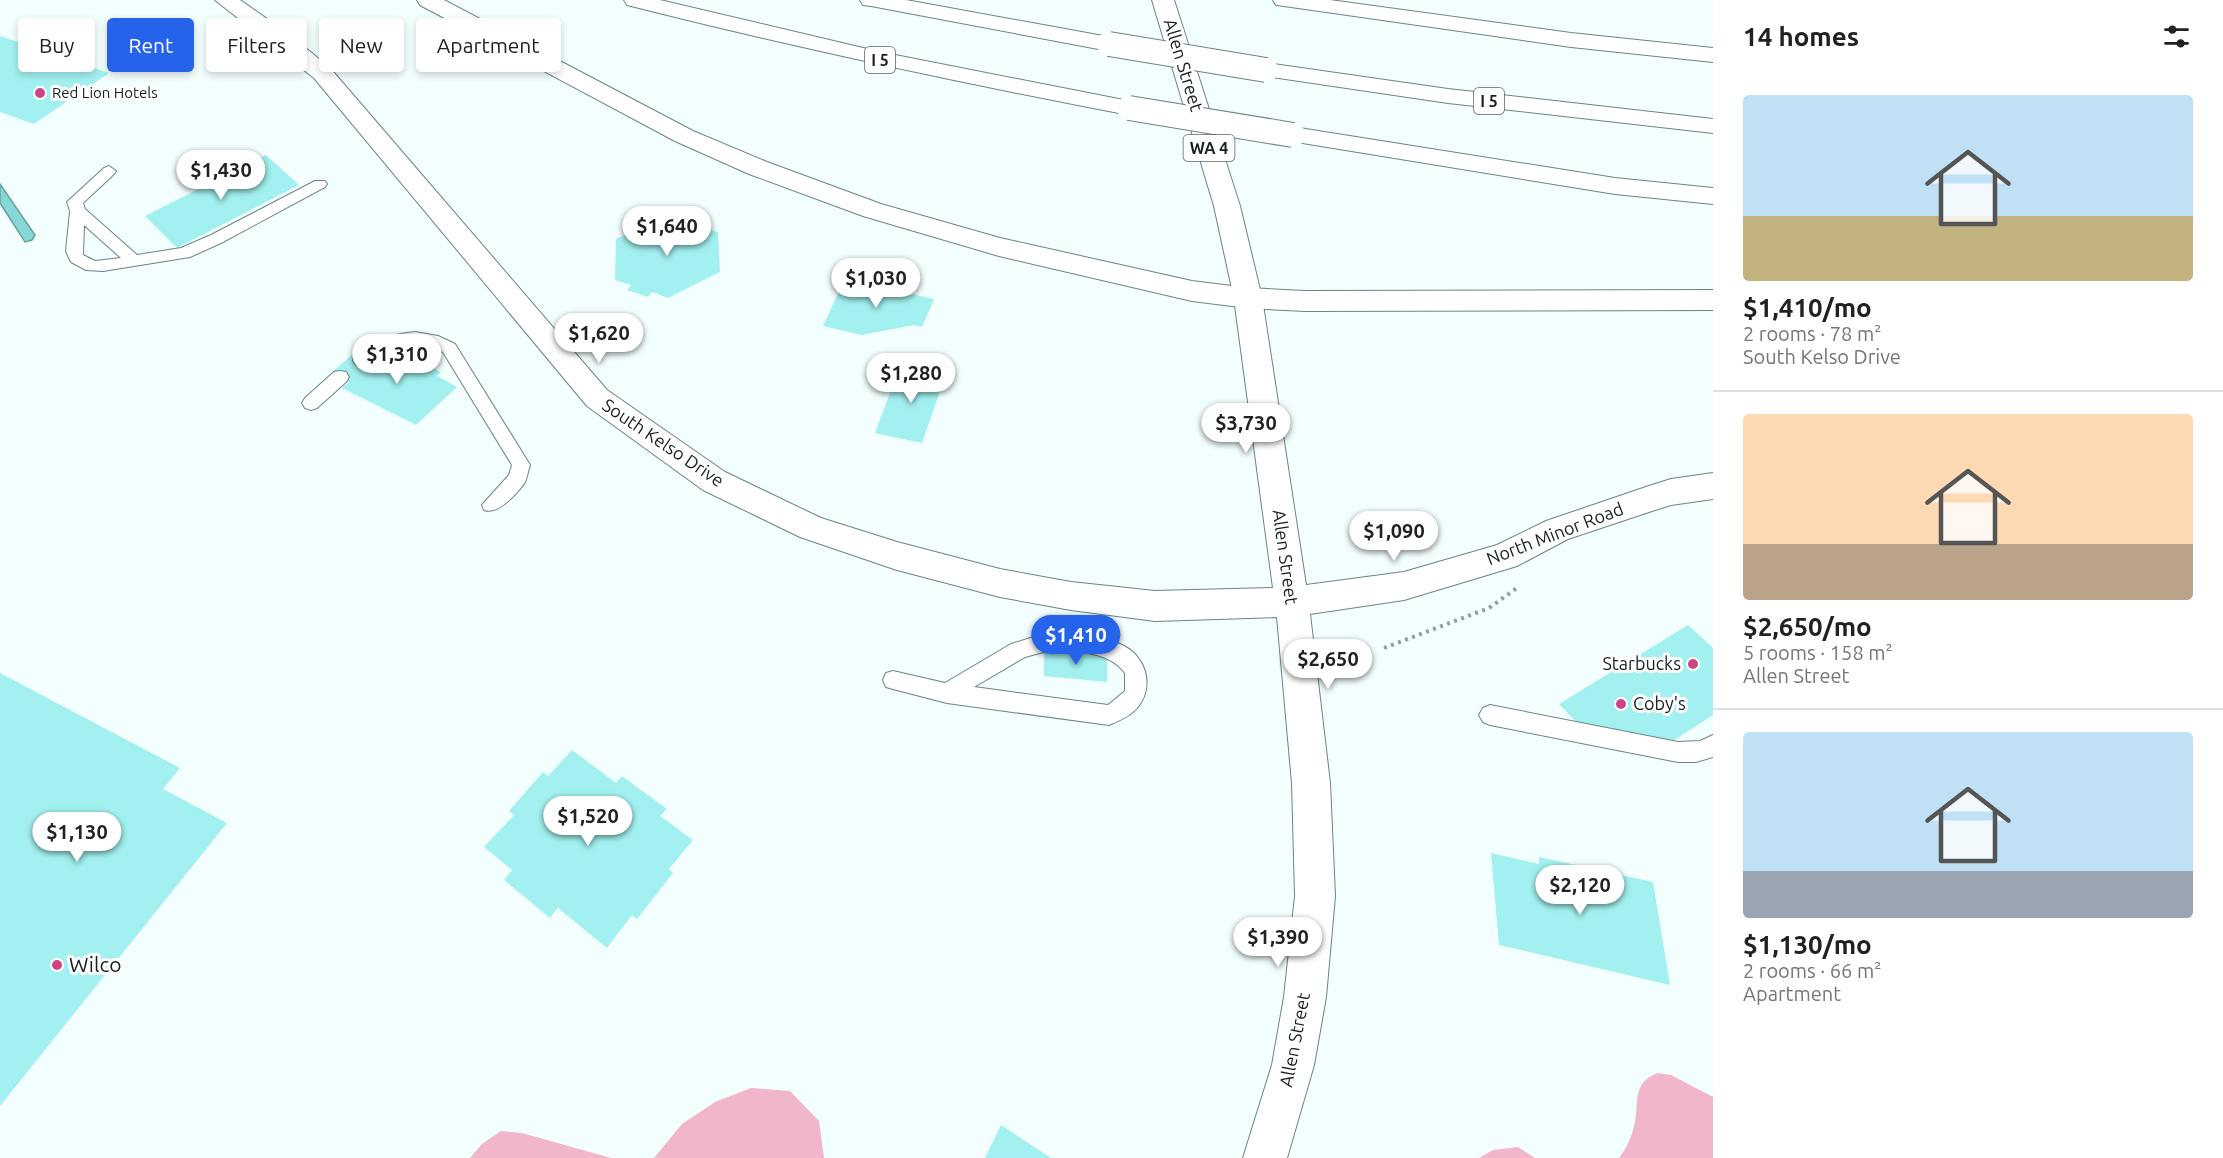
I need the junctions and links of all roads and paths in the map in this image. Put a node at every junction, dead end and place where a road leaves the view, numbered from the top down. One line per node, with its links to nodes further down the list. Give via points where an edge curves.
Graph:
1 (226, 0): 21 (main road, South Kelso Drive, via 322,73 597,398 714,481 811,528 1000,583 1155,606)
2 (428, 0): 14 (main road, via 684,136 805,186 999,248 1192,291)
3 (635, 0): 11 (main road, I 5, bridge, via 848,53 1129,108 1615,186)
4 (871, 0): 8 (main road, I 5, bridge, via 1266,70 1448,96)
5 (1163, 0): 14 (main road, Allen Street / WA 4, via 1227,206)
6 (1284, 0): 7 (main road, via 1462,26)
7 (1713, 55)
8 (1713, 126)
9 (109, 171): 12 (lane, via 75,202)
10 (320, 184): 13 (lane, via 184,253)
11 (1713, 196)
12 (78, 211): 13 (lane); 13 (lane, via 74,251 77,258 92,266)
13 (133, 260)
14 (1248, 298): 15 (main road); 21 (main road, Allen Street)
15 (1713, 300)
16 (361, 360): 20 (lane, via 386,343 404,338 437,340 450,348 521,465 517,479)
17 (340, 377): 18 (lane)
18 (311, 404)
19 (1713, 486): 21 (main road, North Minor Road, via 1649,499 1557,530 1504,556 1404,586)
20 (491, 505)
21 (1292, 602): 26 (main road, Allen Street, via 1311,783 1315,896 1305,997 1293,1065)
22 (893, 680): 23 (lane)
23 (947, 693): 23 (lane, via 1109,715 1130,704 1137,683 1128,662 1106,648 1044,642 1028,645)
24 (1490, 715): 25 (lane, via 1678,752 1705,751)
25 (1713, 745)
26 (1265, 1158)

